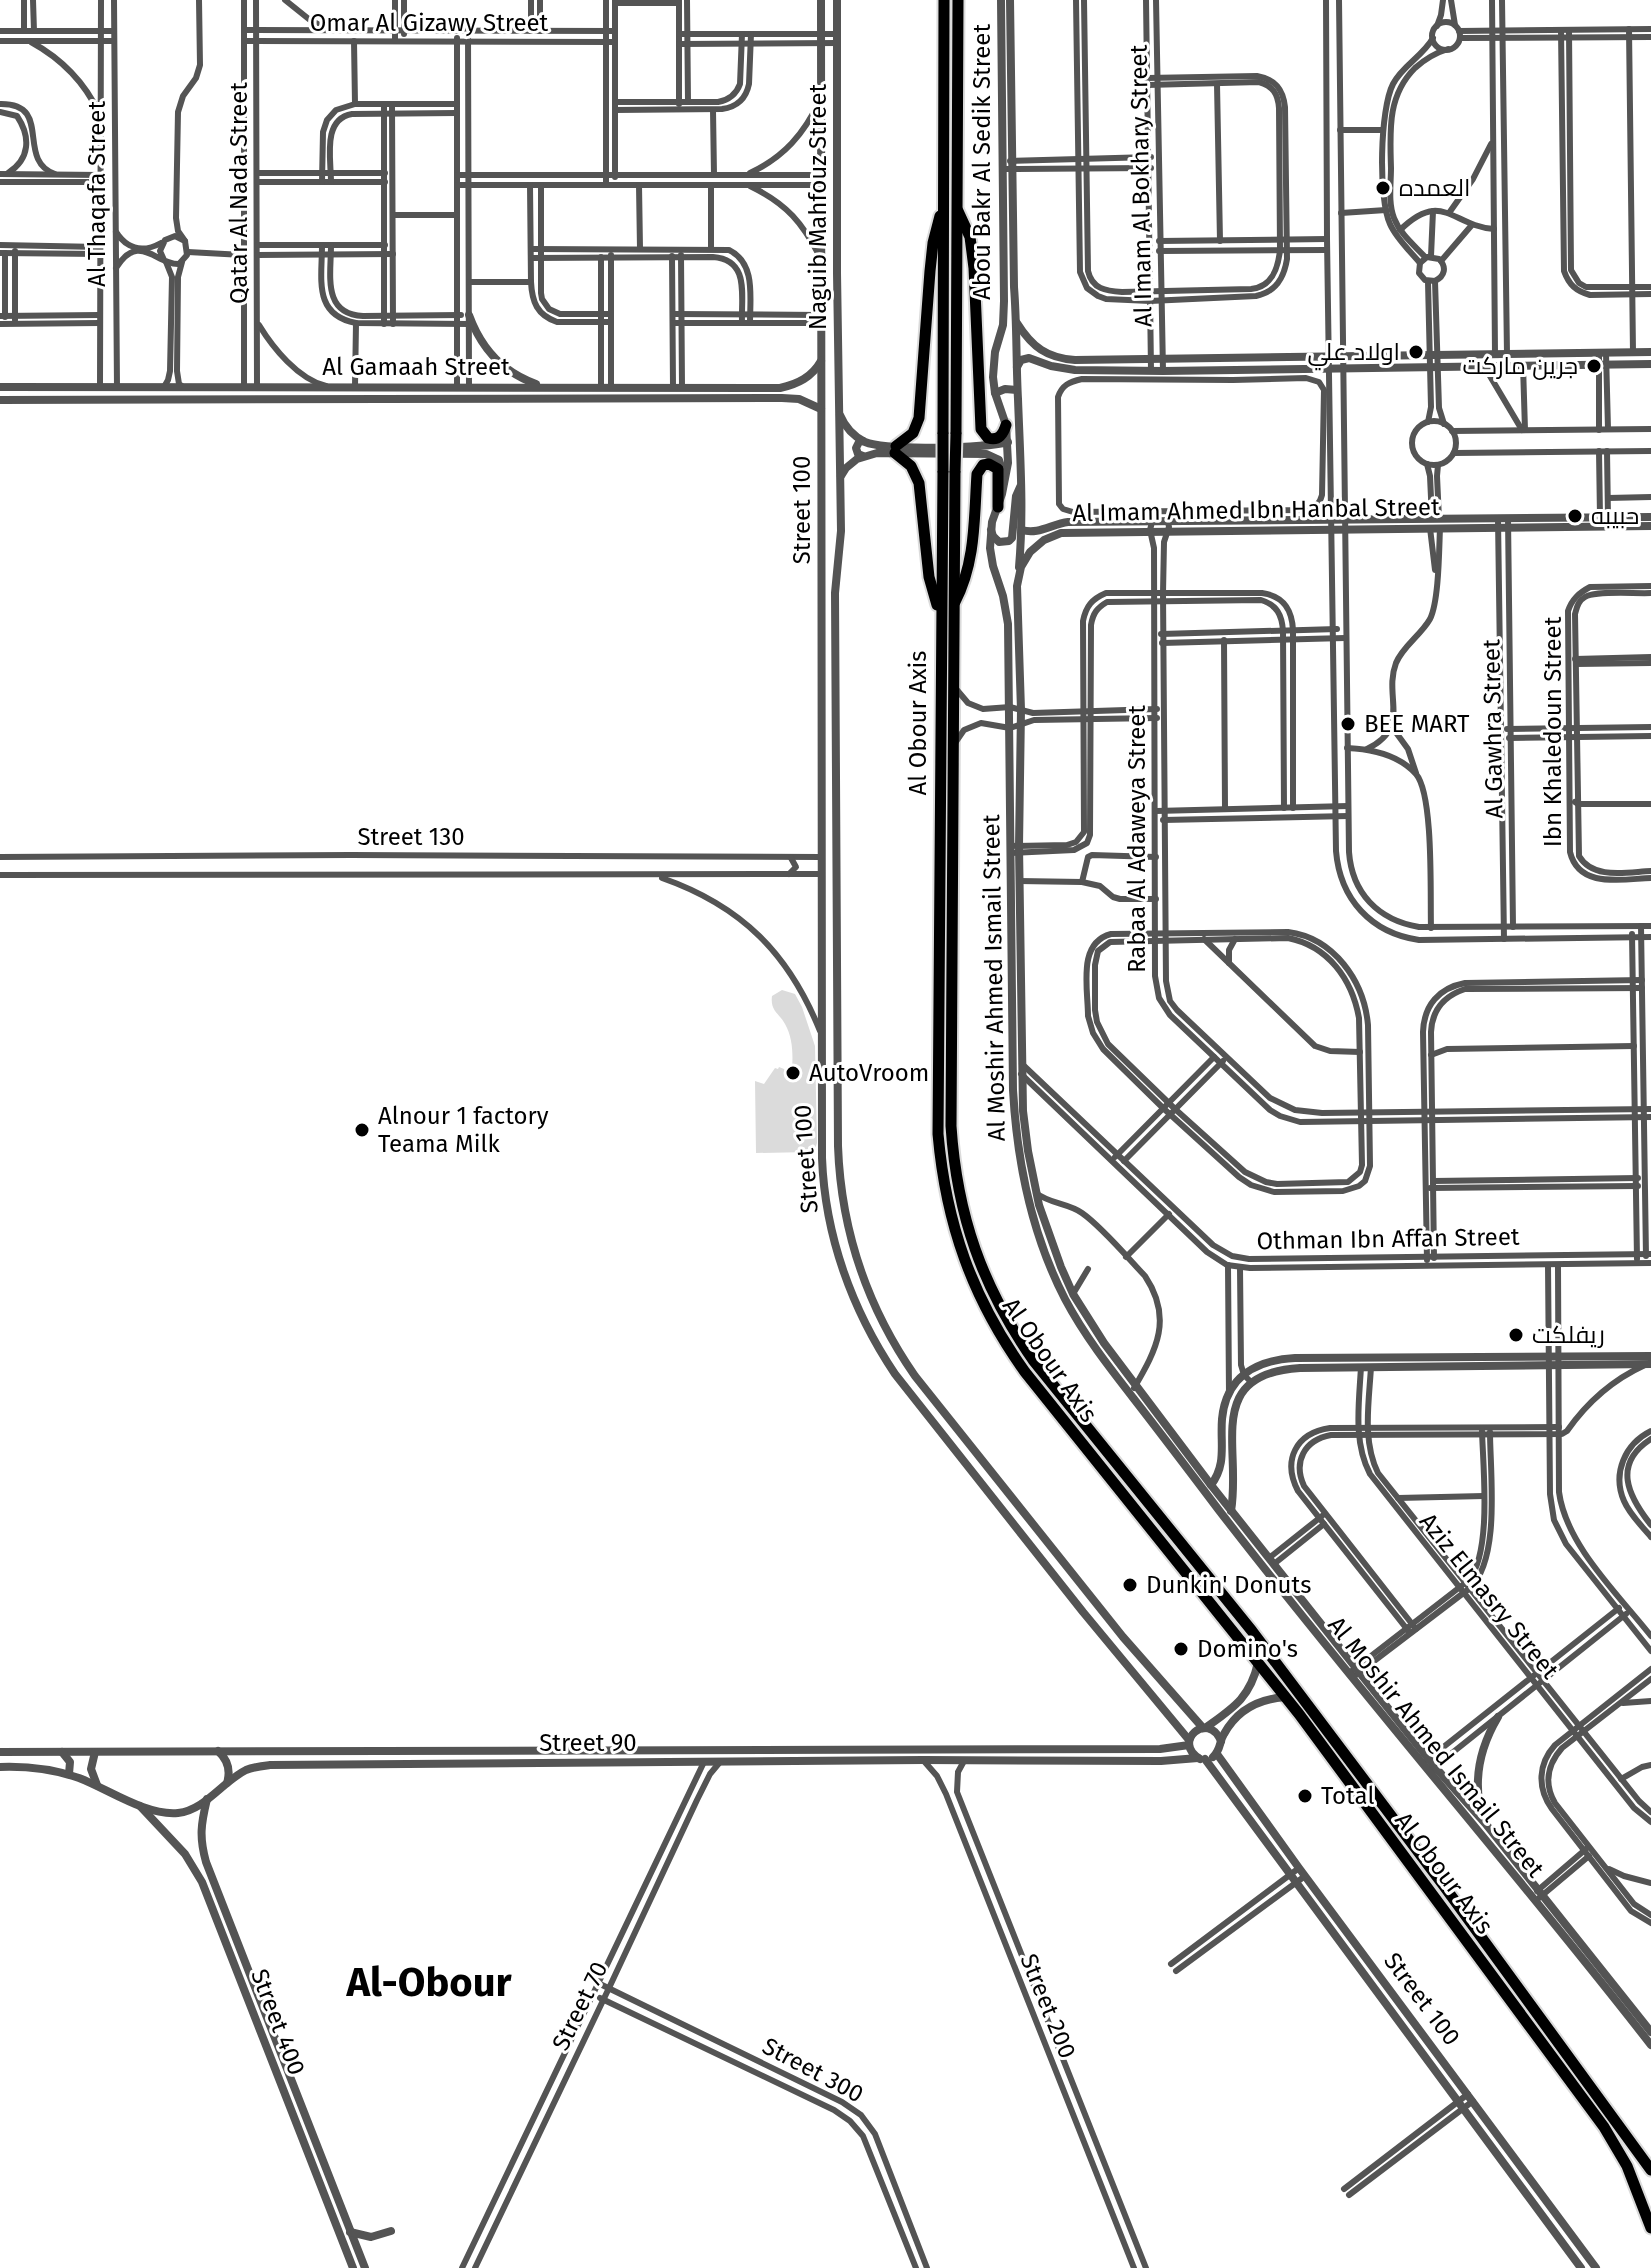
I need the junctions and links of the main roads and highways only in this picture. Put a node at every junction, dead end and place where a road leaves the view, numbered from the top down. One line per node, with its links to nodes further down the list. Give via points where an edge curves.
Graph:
1 (944, 0): 3 (highway, Al Obour Axis)
2 (958, 0): 4 (highway, Al Obour Axis)
3 (943, 208): 6 (highway, Al Obour Axis); 10 (highway, via 933,243 919,418 913,433 895,450 919,483 930,584)
4 (958, 210): 5 (highway, via 970,237 974,268 981,429 984,436 996,439); 6 (highway, Al Obour Axis)
5 (1006, 425)
6 (950, 434): 7 (highway, Al Obour Axis, bridge)
7 (949, 471): 9 (highway, Al Obour Axis); 10 (highway, Al Obour Axis)
8 (998, 507): 9 (highway, via 998,469 983,465 977,474 967,573)
9 (953, 606): 11 (highway, Al Obour Axis, via 951,1126 964,1220 985,1279 1033,1360 1252,1631)
10 (941, 612): 13 (highway, Al Obour Axis, via 938,1134 957,1239 980,1299 1012,1354 1285,1697 1613,2139)
11 (1648, 2167): 12 (highway, Al Obour Axis)
12 (1651, 2179)
13 (1647, 2209): 14 (highway, Al Obour Axis)
14 (1651, 2228)

